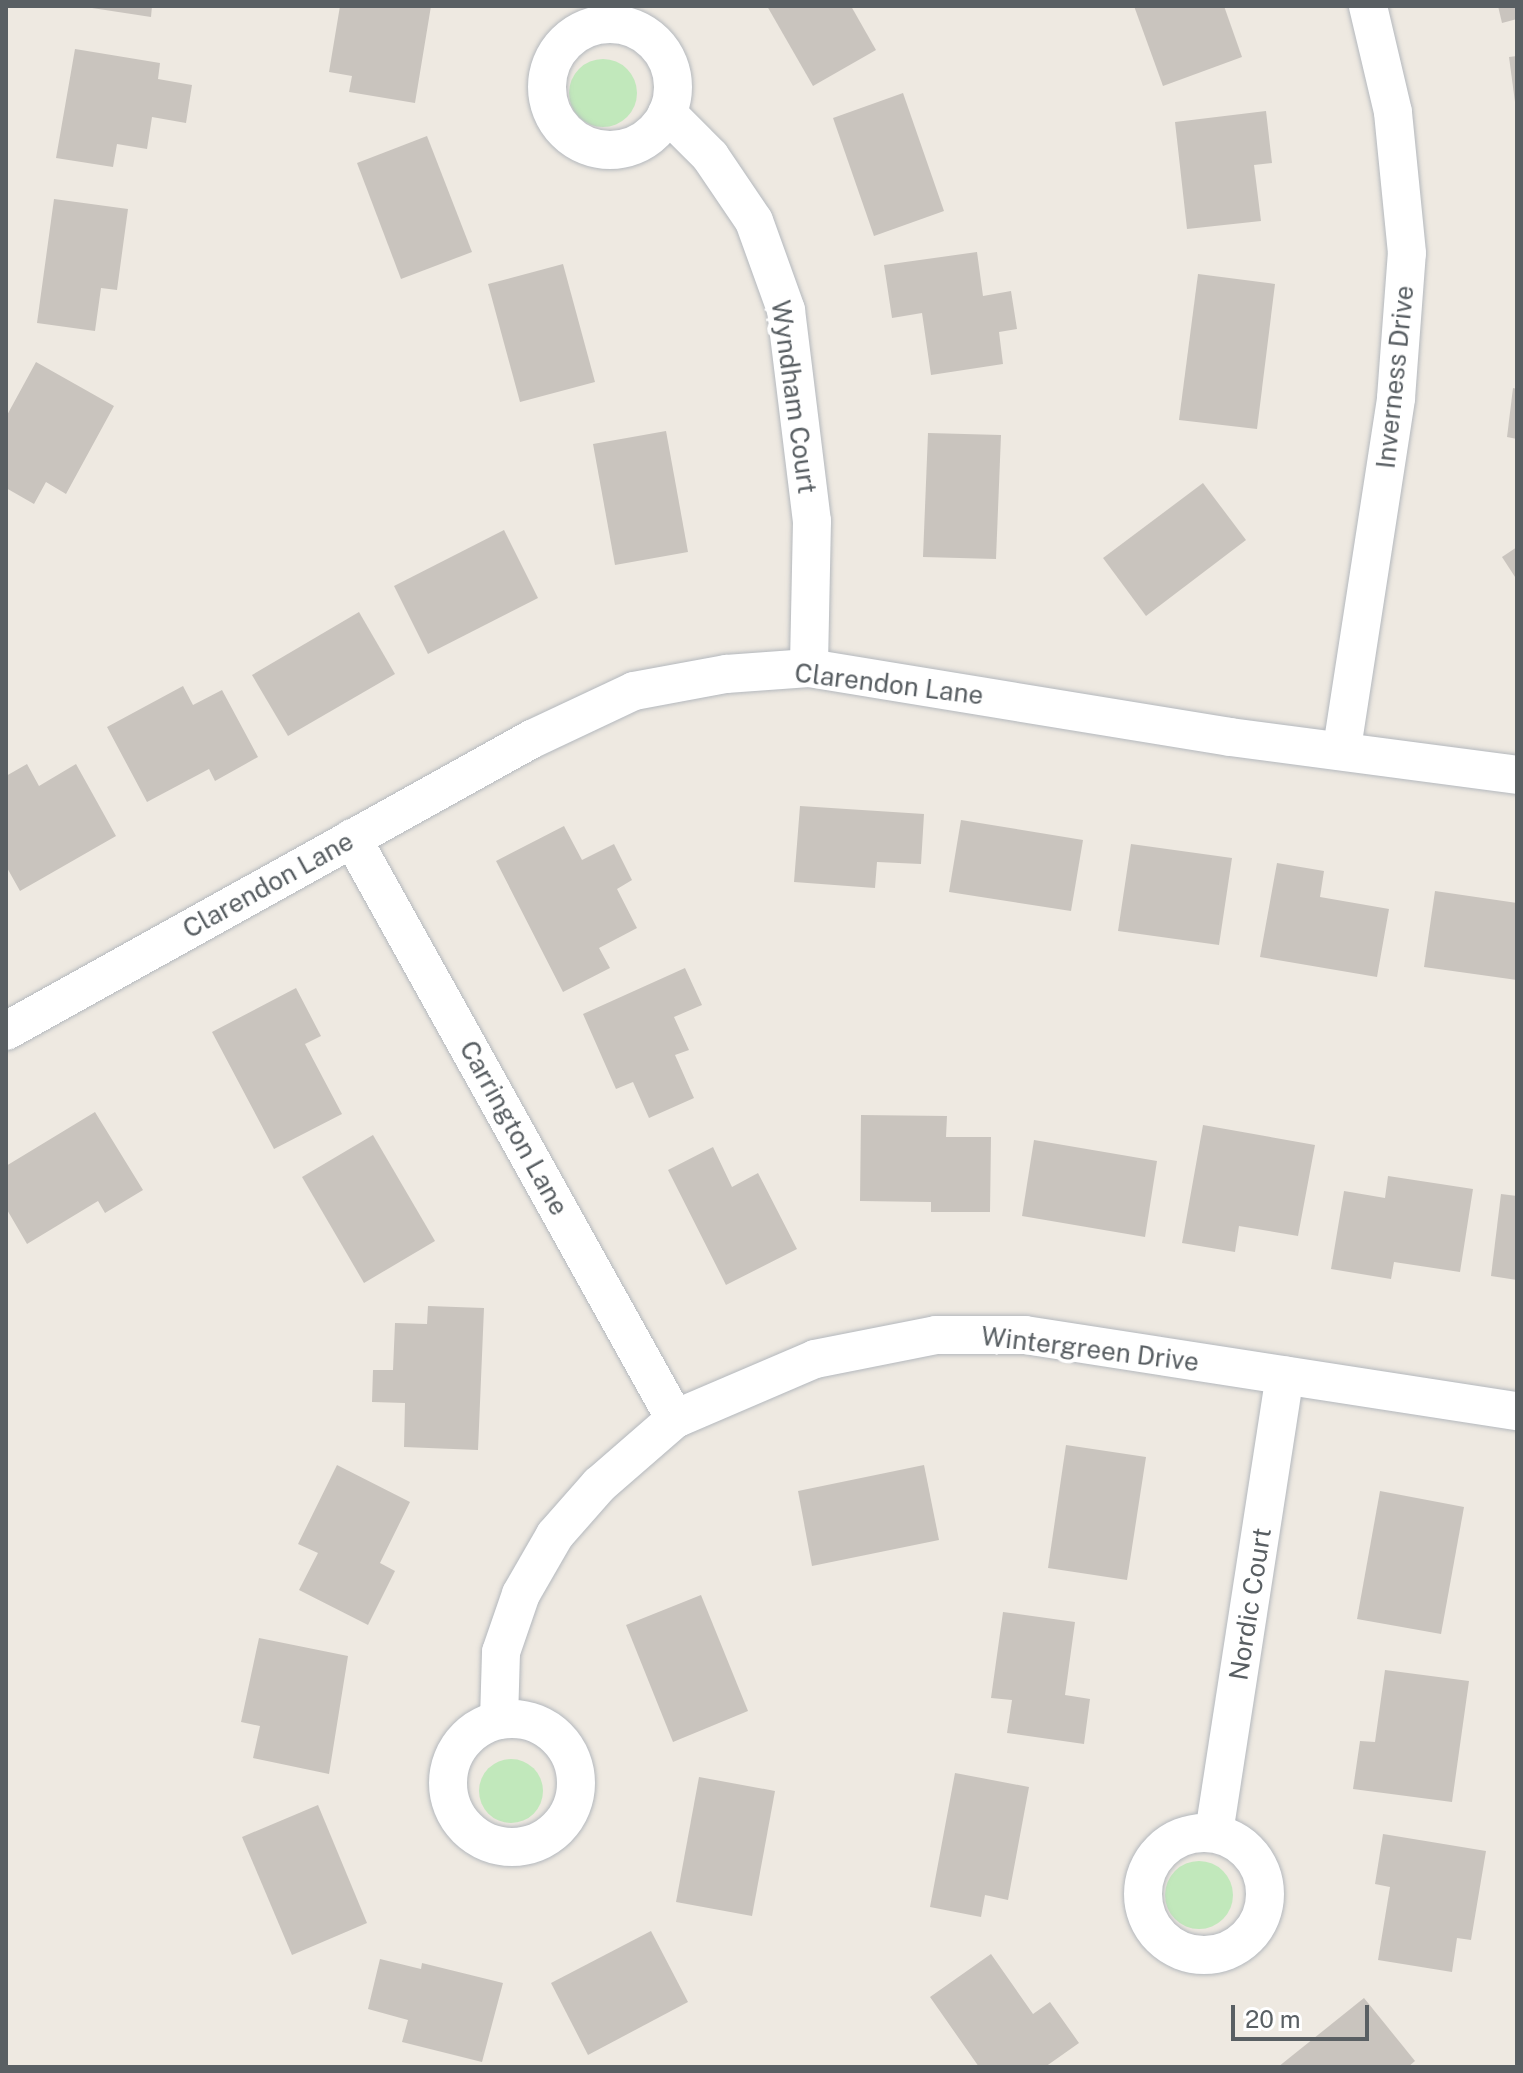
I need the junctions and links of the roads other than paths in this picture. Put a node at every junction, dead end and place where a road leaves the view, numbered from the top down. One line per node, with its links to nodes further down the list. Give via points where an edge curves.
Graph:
1 (1368, 6): 4 (street, Inverness Drive, via 1393,112 1407,253 1396,398)
2 (667, 113): 3 (street, Wyndham Court, via 710,156 754,221 786,310 812,521)
3 (809, 668): 4 (street, Clarendon Lane, via 1230,737); 6 (street, Clarendon Lane, via 726,674 634,691 532,739)
4 (1342, 748): 5 (street, Clarendon Lane)
5 (1517, 775)
6 (352, 838): 7 (street, Clarendon Lane); 10 (street, Carrington Lane)
7 (6, 1031)
8 (1285, 1375): 9 (street, Wintergreen Drive); 10 (street, Wintergreen Drive, via 1025,1335 936,1335 815,1359); 12 (street, Nordic Court)
9 (1517, 1411)
10 (675, 1419): 11 (street, Wintergreen Drive, via 599,1485 541,1559 521,1594 501,1652)
11 (499, 1720)
12 (1214, 1833)

